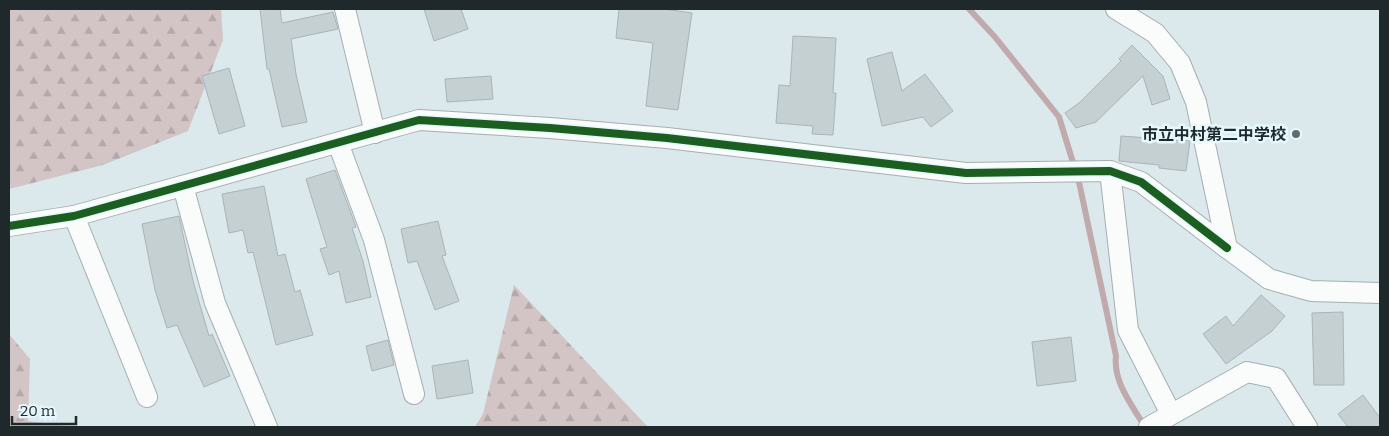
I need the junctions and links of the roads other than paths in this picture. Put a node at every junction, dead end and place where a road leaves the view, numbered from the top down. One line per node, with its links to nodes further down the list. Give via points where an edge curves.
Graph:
1 (345, 9): 3 (street)
2 (1116, 9): 9 (street, via 1155,33 1180,63 1196,102)
3 (375, 132): 4 (street); 5 (street, via 418,120 658,138 966,173)
4 (338, 143): 6 (street); 11 (street, via 374,240)
5 (1110, 171): 9 (street, via 1141,182); 13 (street, via 1128,330)
6 (183, 186): 7 (street); 14 (street, via 215,303)
7 (74, 216): 8 (street); 12 (street)
8 (9, 226)
9 (1227, 248): 10 (street, via 1269,279 1311,291)
10 (1380, 293)
11 (414, 394)
12 (147, 397)
13 (1171, 414): 15 (street); 16 (street, via 1247,372 1276,378)
14 (267, 427)
15 (1149, 427)
16 (1307, 427)

